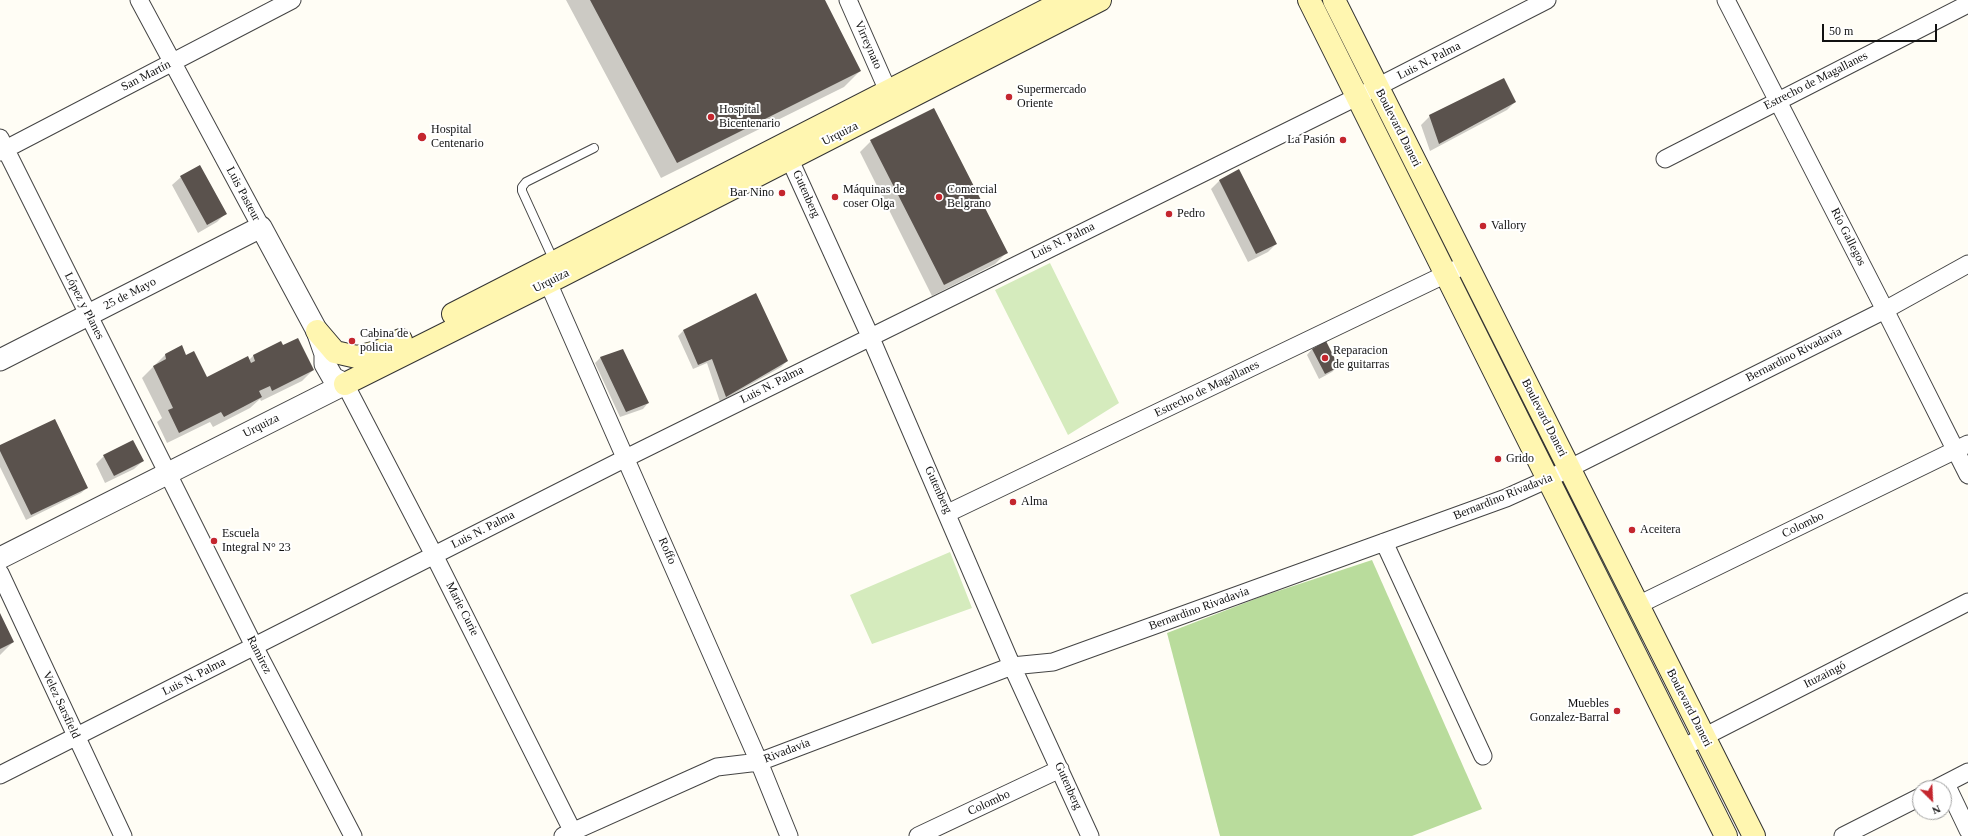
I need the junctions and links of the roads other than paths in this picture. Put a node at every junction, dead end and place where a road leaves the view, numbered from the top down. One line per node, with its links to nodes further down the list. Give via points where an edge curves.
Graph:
1 (139, 0): 11 (street, Luis Pasteur)
2 (292, 0): 11 (street, San Martín)
3 (848, 0): 13 (street, Virreynato)
4 (1066, 0): 13 (main road, Urquiza)
5 (1100, 0): 18 (main road, Urquiza)
6 (1334, 0): 10 (main road); 12 (main road, Boulevard Daneri)
7 (1547, 0): 12 (street, Luis N. Palma)
8 (1726, 0): 15 (street, Río Gallegos)
9 (1968, 4): 15 (street, Estrecho de Magallanes)
10 (1311, 5): 14 (main road, Boulevard Daneri)
11 (172, 63): 16 (street, San Martín); 20 (street, Luis Pasteur)
12 (1377, 87): 14 (street, Luis N. Palma); 21 (main road, Boulevard Daneri)
13 (888, 91): 18 (main road, Urquiza)
14 (1357, 96): 24 (main road, Boulevard Daneri); 28 (street, Luis N. Palma)
15 (1777, 101): 19 (street, Estrecho de Magallanes); 25 (street, Río Gallegos)
16 (2, 146): 26 (street, López y Planes)
17 (594, 148): 23 (lane, via 526,182 522,187)
18 (786, 152): 23 (main road, Urquiza); 28 (street, Gutenberg)
19 (1665, 160)
20 (260, 227): 26 (street, 25 de Mayo); 27 (street, Luis Pasteur)
21 (1467, 264): 24 (street, Estrecho de Magallanes); 33 (main road, Boulevard Daneri)
22 (1968, 264): 25 (street, Bernardino Rivadavia)
23 (551, 272): 27 (main road, Urquiza, via 380,351 357,357 335,352); 30 (main road, Urquiza); 32 (street, Roffo)
24 (1446, 274): 36 (main road, Boulevard Daneri); 37 (street, Estrecho de Magallanes)
25 (1885, 310): 31 (street, Río Gallegos); 33 (street, Bernardino Rivadavia)
26 (88, 315): 29 (street, 25 de Mayo); 34 (street, López y Planes)
27 (317, 331): 30 (street, Luis Pasteur, via 325,354 325,364 333,378)
28 (870, 336): 32 (street, Luis N. Palma); 37 (street, Gutenberg)
29 (0, 360)
30 (345, 384): 34 (street, Urquiza); 39 (street, Marie Curie)
31 (1962, 447): 35 (street, Río Gallegos); 43 (street, Colombo)
32 (626, 458): 39 (street, Luis N. Palma); 52 (street, Roffo)
33 (1569, 468): 36 (street, Bernardino Rivadavia); 43 (main road, Boulevard Daneri)
34 (168, 474): 40 (street, Urquiza); 44 (street, Ramirez)
35 (1968, 475)
36 (1548, 479): 38 (street, Bernardino Rivadavia, via 1506,498); 46 (main road, Boulevard Daneri)
37 (948, 513): 47 (street, Gutenberg)
38 (1384, 542): 47 (street, Bernardino Rivadavia, via 1053,662); 51 (street)
39 (434, 554): 44 (street, Luis N. Palma); 60 (street, Marie Curie)
40 (0, 558)
41 (0, 573): 49 (street, Velez Sarsfield)
42 (1968, 602): 48 (street, Ituzaingó)
43 (1638, 605): 45 (main road, Boulevard Daneri)
44 (254, 646): 49 (street, Luis N. Palma); 62 (street, Ramirez)
45 (1658, 646): 46 (main road); 48 (main road, Boulevard Daneri)
46 (1637, 657): 50 (main road, Boulevard Daneri)
47 (1012, 666): 52 (street, Rivadavia); 53 (street, Gutenberg)
48 (1704, 736): 50 (street, Ituzaingó); 67 (main road, Boulevard Daneri)
49 (76, 737): 55 (street, Luis N. Palma); 61 (street, Velez Sarsfield)
50 (1682, 748): 66 (main road, Boulevard Daneri)
51 (1483, 756)
52 (759, 762): 60 (street, Rivadavia, via 718,767); 63 (street, Roffo)
53 (1060, 769): 64 (street, Colombo); 65 (street, Gutenberg)
54 (1968, 772): 56 (street)
55 (0, 776)
56 (1952, 781)
57 (1912, 801): 68 (street)
58 (1952, 803): 59 (street)
59 (1968, 830)
60 (571, 835)
61 (123, 836)
62 (353, 836)
63 (789, 836)
64 (918, 836)
65 (1090, 836)
66 (1726, 836)
67 (1754, 836)
68 (1843, 836)

